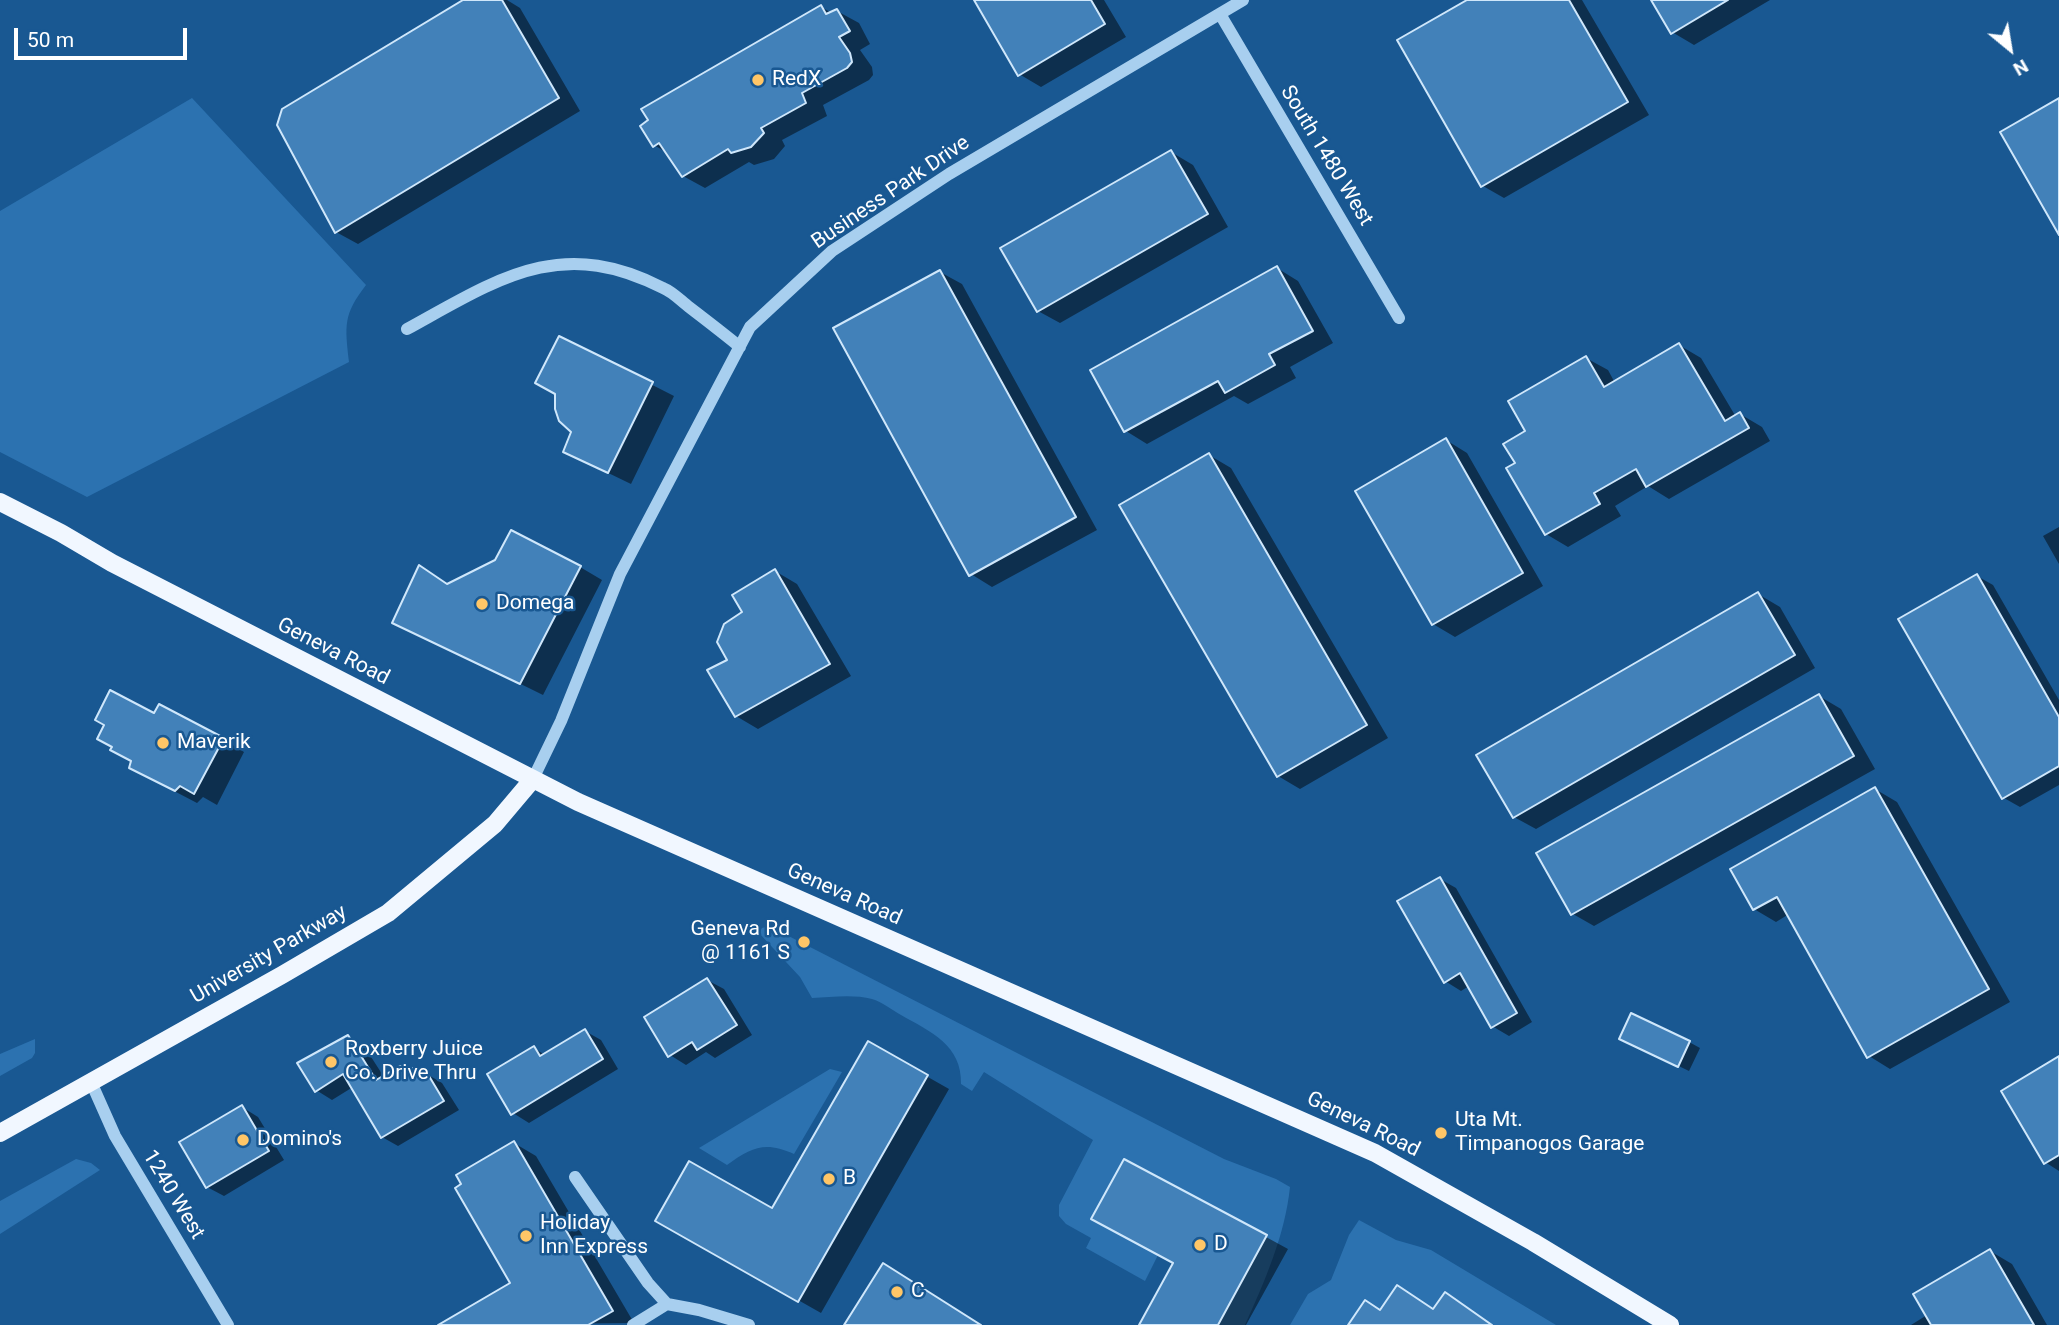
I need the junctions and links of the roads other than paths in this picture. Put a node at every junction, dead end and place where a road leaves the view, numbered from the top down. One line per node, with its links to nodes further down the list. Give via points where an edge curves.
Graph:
1 (1243, 0): 2 (street, Business Park Drive)
2 (1220, 14): 3 (street, South 1480 West); 5 (street, Business Park Drive, via 949,174 832,251 750,327)
3 (1399, 318)
4 (407, 329): 5 (street, via 493,282 537,267 588,262 665,288)
5 (740, 347): 7 (street, Business Park Drive, via 620,574)
6 (0, 502): 7 (main road, Geneva Road)
7 (533, 779): 8 (main road, University Parkway, via 495,824 388,913); 15 (main road, Geneva Road, via 1375,1153)
8 (91, 1082): 9 (main road, University Parkway); 13 (street, 1240 West, via 116,1136)
9 (0, 1133)
10 (575, 1177): 11 (street)
11 (667, 1304): 12 (street); 14 (street)
12 (743, 1324)
13 (228, 1325)
14 (632, 1325)
15 (1670, 1325)

